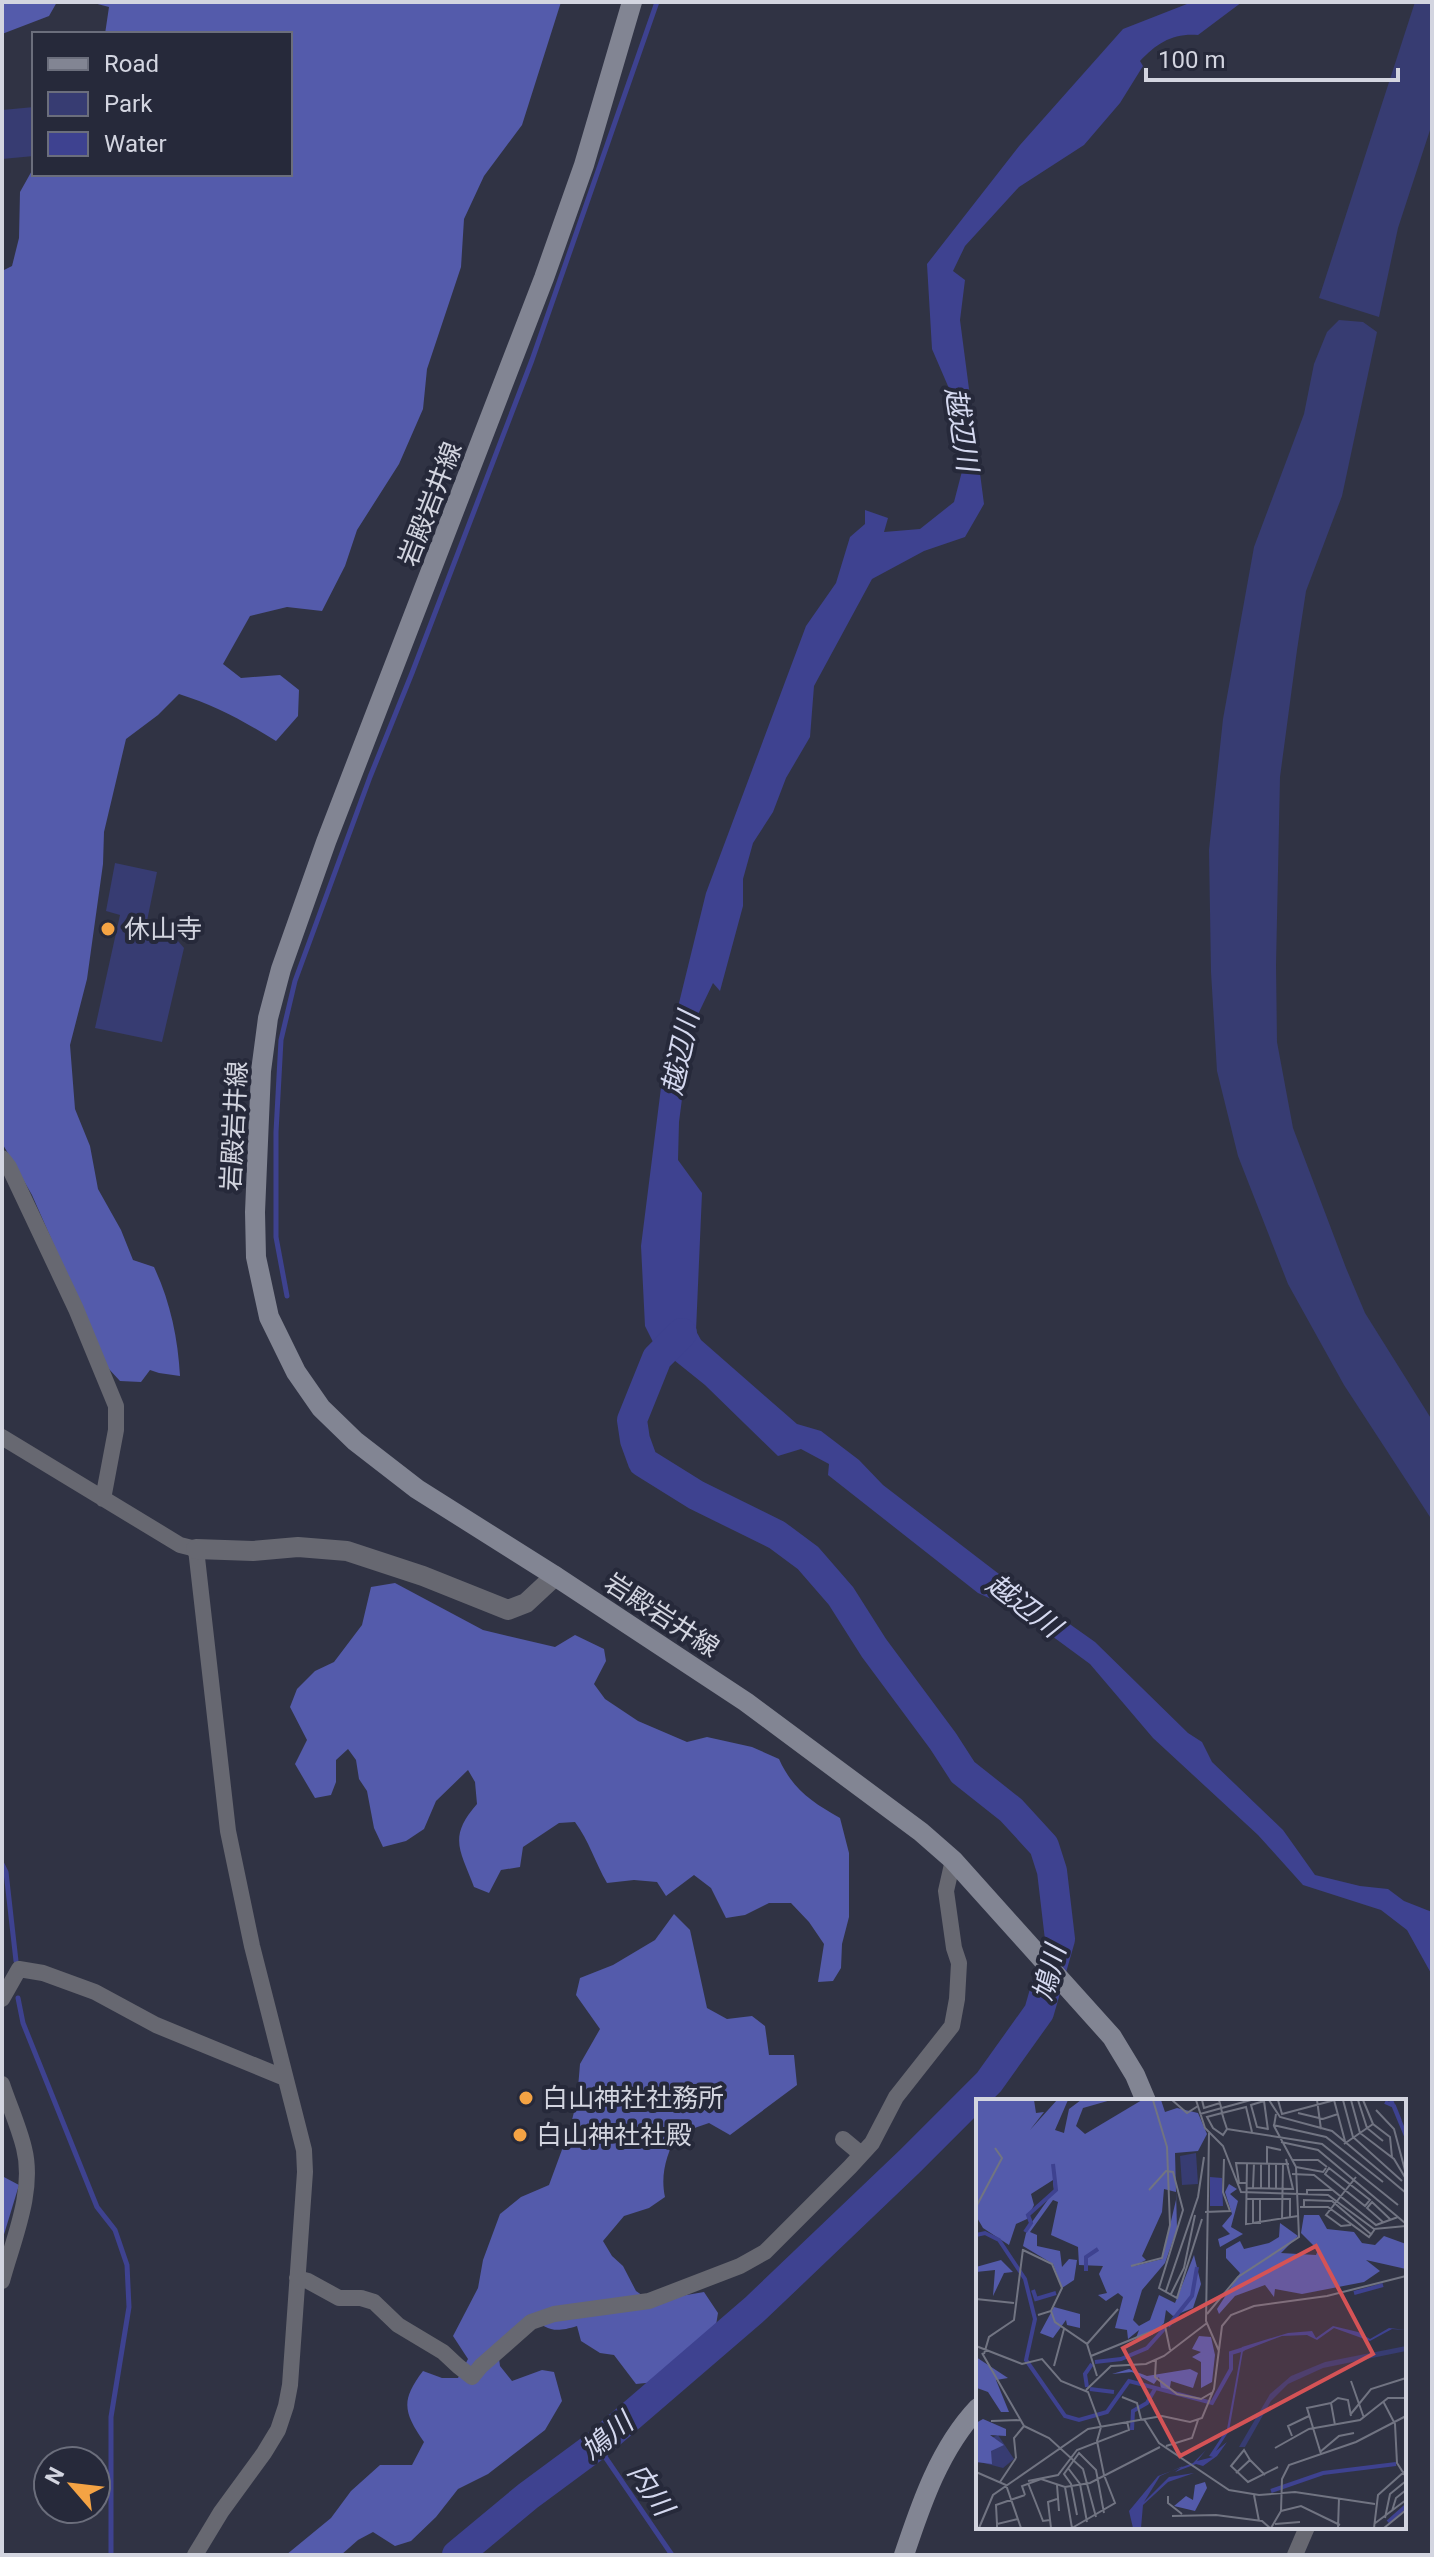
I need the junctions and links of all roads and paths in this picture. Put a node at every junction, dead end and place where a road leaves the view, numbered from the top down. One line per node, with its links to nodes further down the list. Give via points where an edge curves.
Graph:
1 (632, 2): 6 (main road, 岩殿岩井線, via 544,278 281,969 268,1018 260,1086 256,1257 269,1317 296,1372 321,1408 355,1441 417,1489)
2 (2, 1158): 4 (street, via 76,1309 116,1406)
3 (2, 1437): 4 (street)
4 (103, 1499): 5 (street, via 180,1545)
5 (196, 1549): 6 (street, via 347,1551 508,1610 526,1603); 9 (street, via 228,1831)
6 (555, 1576): 7 (main road, 岩殿岩井線, via 746,1702)
7 (953, 1860): 11 (main road, 岩殿岩井線, via 1112,2037); 13 (street, via 946,1891 959,1963 952,2026 896,2097)
8 (2, 1999): 9 (street, via 19,1969 43,1973)
9 (285, 2078): 14 (street, via 304,2150)
10 (2, 2084): 15 (street, via 26,2166 26,2192)
11 (1145, 2099)
12 (843, 2139): 13 (street)
13 (861, 2154): 14 (street, via 765,2252 649,2301 531,2322 472,2377 374,2302 339,2298)
14 (297, 2278): 18 (street, via 290,2385 278,2430)
15 (2, 2281)
16 (976, 2411): 19 (main road, via 936,2473)
17 (1306, 2529): 20 (street)
18 (195, 2555)
19 (904, 2555)
20 (1295, 2555)

